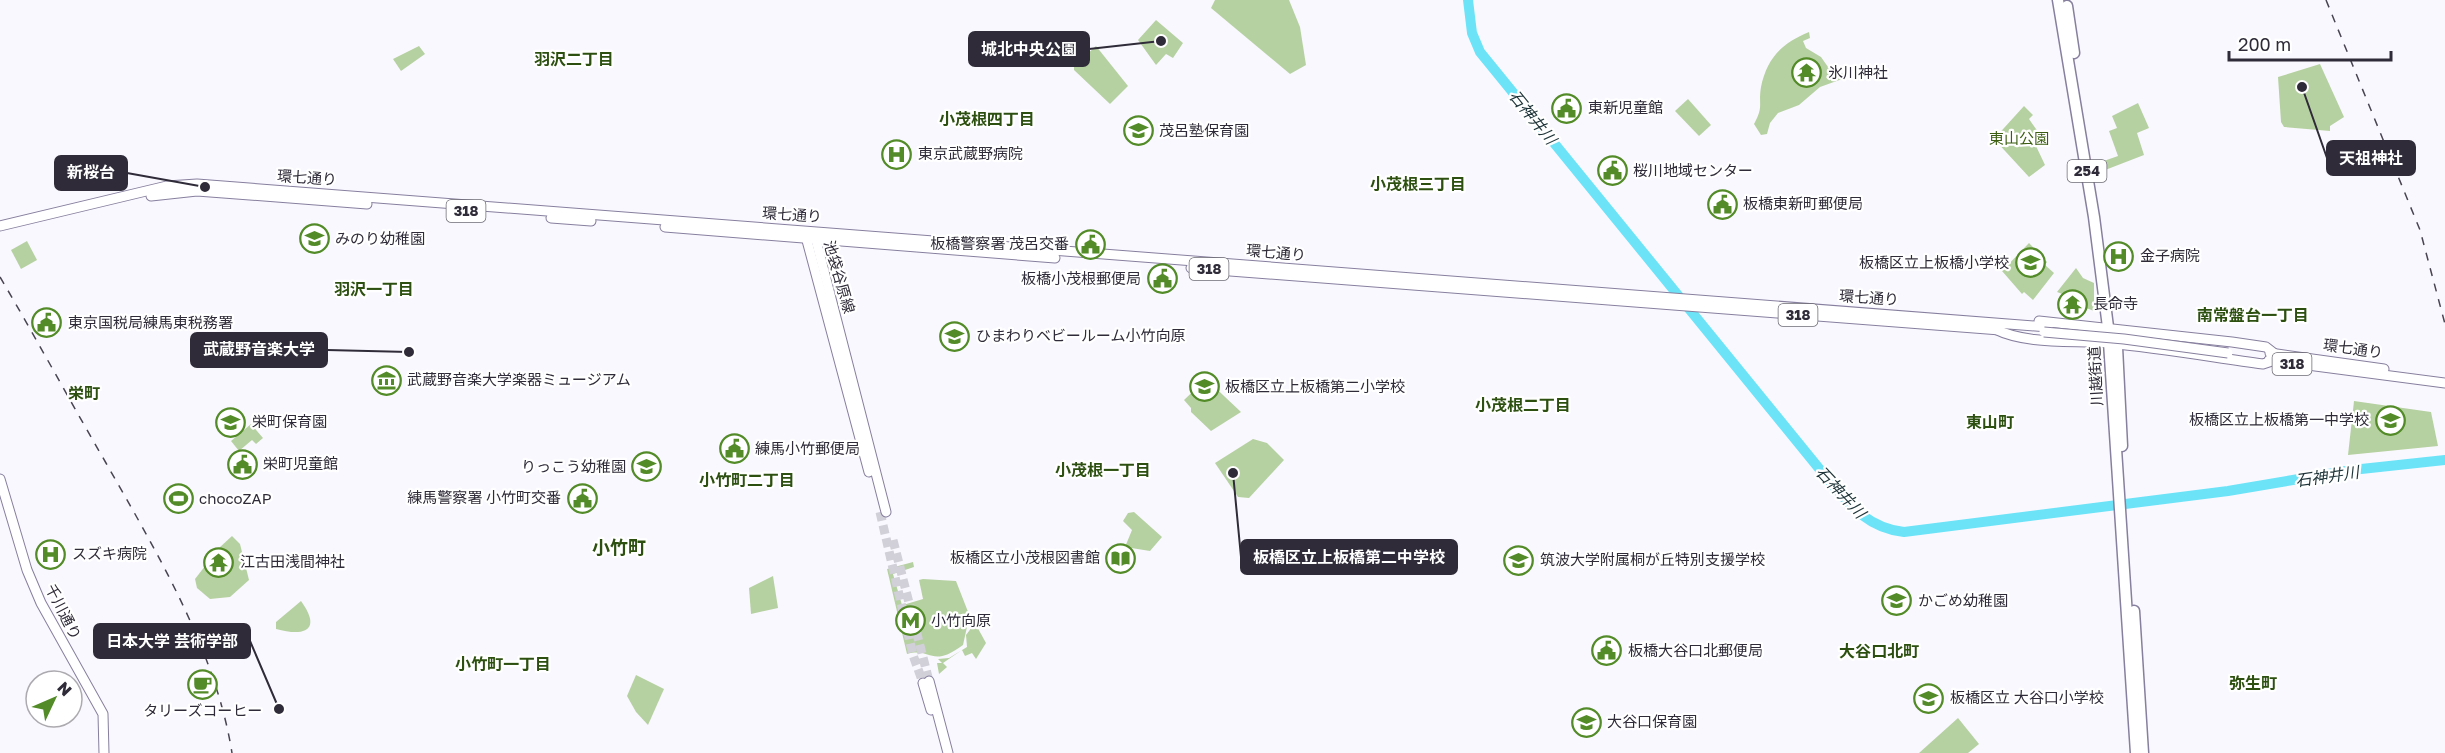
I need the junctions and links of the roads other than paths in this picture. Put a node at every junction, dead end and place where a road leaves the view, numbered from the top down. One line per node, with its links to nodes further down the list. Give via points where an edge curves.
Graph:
1 (2058, 0): 10 (highway, 川越街道 / 254)
2 (2066, 0): 10 (highway, 川越街道 / 254, via 2102,226)
3 (125, 199): 4 (main road, 環七通り / 318); 5 (main road, 環七通り / 318); 6 (main road, 環七通り / 318, via 167,186 197,184)
4 (0, 226)
5 (0, 232)
6 (809, 236): 7 (main road, 池袋谷原線); 8 (main road, 池袋谷原線); 9 (main road, 環七通り / 318); 11 (main road, 環七通り / 318)
7 (821, 262): 8 (main road); 8 (main road, 池袋谷原線, via 883,512)
8 (816, 272)
9 (1980, 322): 10 (main road, via 2001,318); 12 (main road, 環七通り / 318)
10 (2111, 327): 13 (highway, 川越街道 / 254); 14 (main road, via 2266,347)
11 (1995, 329): 12 (main road, 環七通り / 318); 13 (main road, via 2006,334)
12 (2046, 330): 14 (main road, 環七通り / 318, via 2125,334)
13 (2113, 344): 14 (main road, via 2263,364); 18 (highway, 川越街道 / 254)
14 (2274, 357): 15 (main road, 環七通り / 318); 16 (main road, 環七通り / 318)
15 (2445, 378)
16 (2445, 383)
17 (0, 479): 19 (main road, 千川通り, via 41,603 103,714)
18 (2123, 512): 22 (highway, 川越街道 / 254); 23 (highway, 川越街道 / 254)
19 (104, 753)
20 (942, 753): 21 (main road, via 926,682)
21 (948, 753)
22 (2136, 753)
23 (2143, 753)

